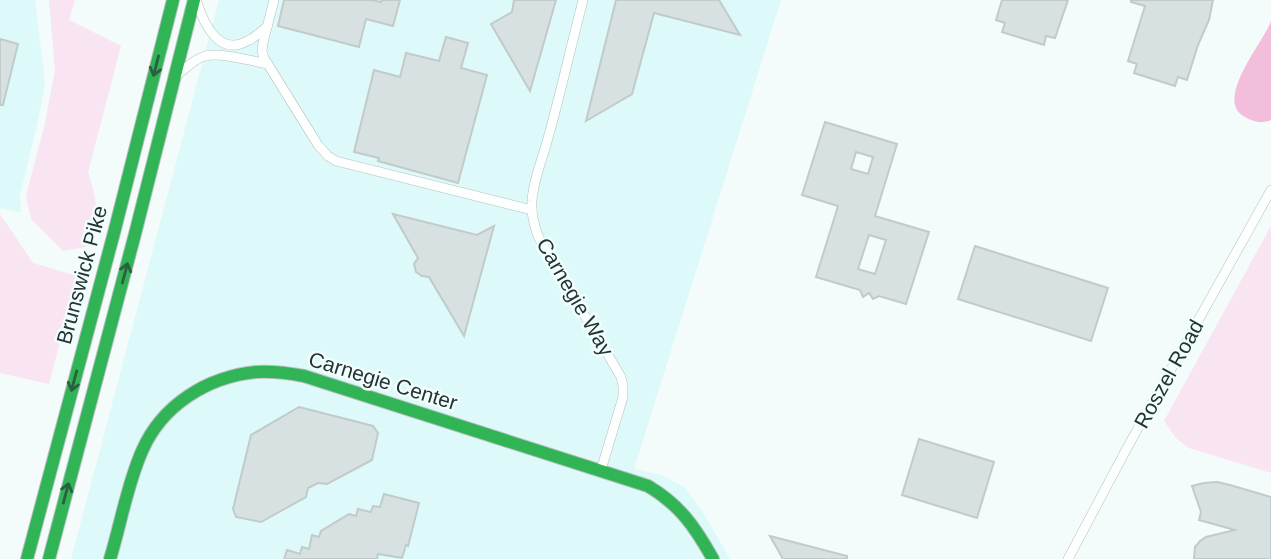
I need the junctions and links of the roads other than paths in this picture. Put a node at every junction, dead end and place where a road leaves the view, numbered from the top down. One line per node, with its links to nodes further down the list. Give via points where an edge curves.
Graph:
1 (173, 0): 11 (main road, Brunswick Pike, one-way to 11)
2 (195, 0): 5 (street, via 210,32 221,42 248,42); 7 (main road, Brunswick Pike)
3 (274, 0): 5 (street)
4 (583, 0): 9 (street, Carnegie Way, via 535,182)
5 (267, 27): 6 (street, via 262,51)
6 (268, 64): 7 (street, via 219,55 204,57); 9 (street, via 318,145 337,161)
7 (175, 77): 12 (main road, Brunswick Pike, one-way to 7)
8 (1271, 190): 15 (street, Roszel Road)
9 (532, 210): 10 (street, Carnegie Way, via 539,238 621,377 622,397)
10 (601, 470): 13 (main road, Carnegie Center, via 304,376 274,370 236,374 186,397 147,441); 14 (main road, Carnegie Center, via 648,486 676,504)
11 (27, 559)
12 (49, 559)
13 (110, 559)
14 (713, 559)
15 (1068, 559)

